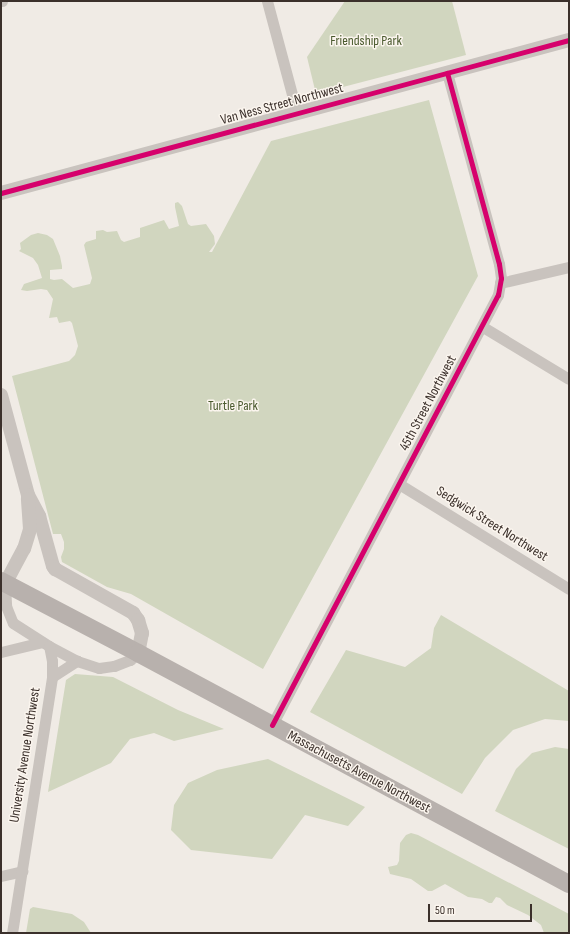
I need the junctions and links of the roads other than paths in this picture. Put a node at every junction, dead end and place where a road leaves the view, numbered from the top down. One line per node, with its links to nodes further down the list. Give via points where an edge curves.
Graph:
1 (267, 1): 4 (street)
2 (569, 40): 3 (street, Van Ness Street Northwest)
3 (447, 73): 4 (street, Van Ness Street Northwest); 7 (street, 45th Street Northwest, via 499,264)
4 (297, 113): 5 (street, Van Ness Street Northwest)
5 (1, 192)
6 (569, 267): 7 (street)
7 (500, 283): 8 (street, 45th Street Northwest, via 497,300)
8 (483, 327): 9 (street); 11 (street, 45th Street Northwest)
9 (569, 379)
10 (1, 395): 12 (street)
11 (399, 484): 14 (street, Sedgwick Street Northwest); 20 (street, 45th Street Northwest)
12 (28, 494): 13 (street, via 30,529 24,549); 17 (street, via 39,516 53,566 133,613 142,632)
13 (2, 586): 15 (street, via 9,618 17,627); 17 (main road, Massachusetts Avenue Northwest)
14 (569, 589)
15 (45, 644): 16 (street); 18 (street); 19 (street, University Avenue Northwest, via 52,661)
16 (1, 652)
17 (138, 653): 18 (street, via 130,660 99,668); 20 (main road, Massachusetts Avenue Northwest)
18 (77, 661): 19 (street, University Avenue Northwest)
19 (52, 677): 21 (street, University Avenue Northwest)
20 (272, 725): 23 (main road, Massachusetts Avenue Northwest)
21 (22, 871): 22 (street); 24 (street, University Avenue Northwest)
22 (1, 876)
23 (569, 884)
24 (12, 933)

